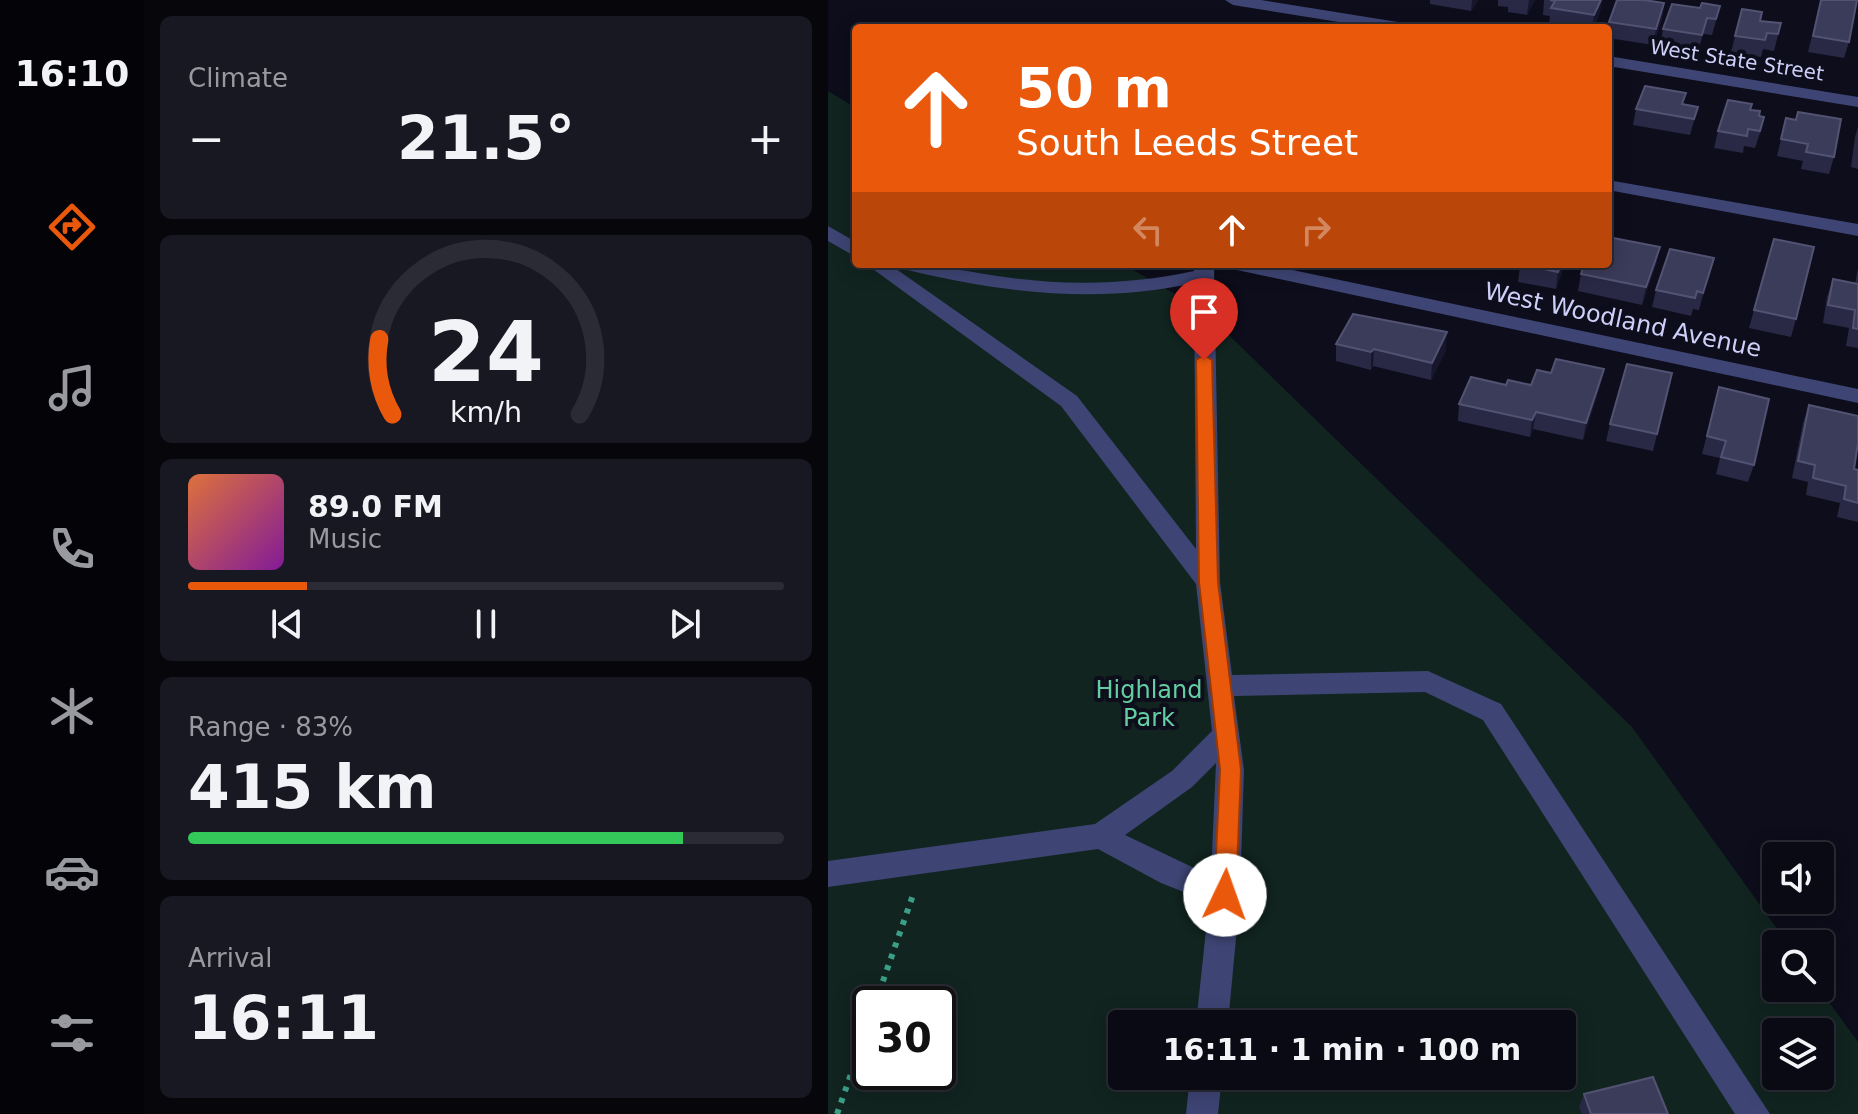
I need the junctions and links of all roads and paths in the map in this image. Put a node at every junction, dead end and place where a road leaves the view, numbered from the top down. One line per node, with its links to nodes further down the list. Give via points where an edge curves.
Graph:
1 (1233, 0): 2 (street)
2 (1367, 20)
3 (1612, 62): 4 (street, West State Street)
4 (1858, 102)
5 (1612, 186): 6 (street)
6 (1858, 230)
7 (828, 232): 8 (street)
8 (852, 247)
9 (882, 268): 14 (street, via 1069,401)
10 (920, 268): 12 (street, via 1083,290 1162,286)
11 (1256, 268): 13 (street, West Woodland Avenue)
12 (1203, 269): 14 (street)
13 (1858, 396)
14 (1208, 582): 15 (street)
15 (1223, 686): 16 (street); 27 (street, via 1428,681 1492,712)
16 (1227, 734): 17 (street, via 1182,779); 20 (street)
17 (1101, 836): 18 (street); 20 (street, via 1171,874)
18 (925, 860): 19 (street); 21 (path)
19 (828, 874)
20 (1225, 895): 22 (street)
21 (881, 986)
22 (1213, 1010)
23 (852, 1071): 25 (path)
24 (1205, 1090): 26 (street)
25 (837, 1114)
26 (1202, 1114)
27 (1754, 1114)

